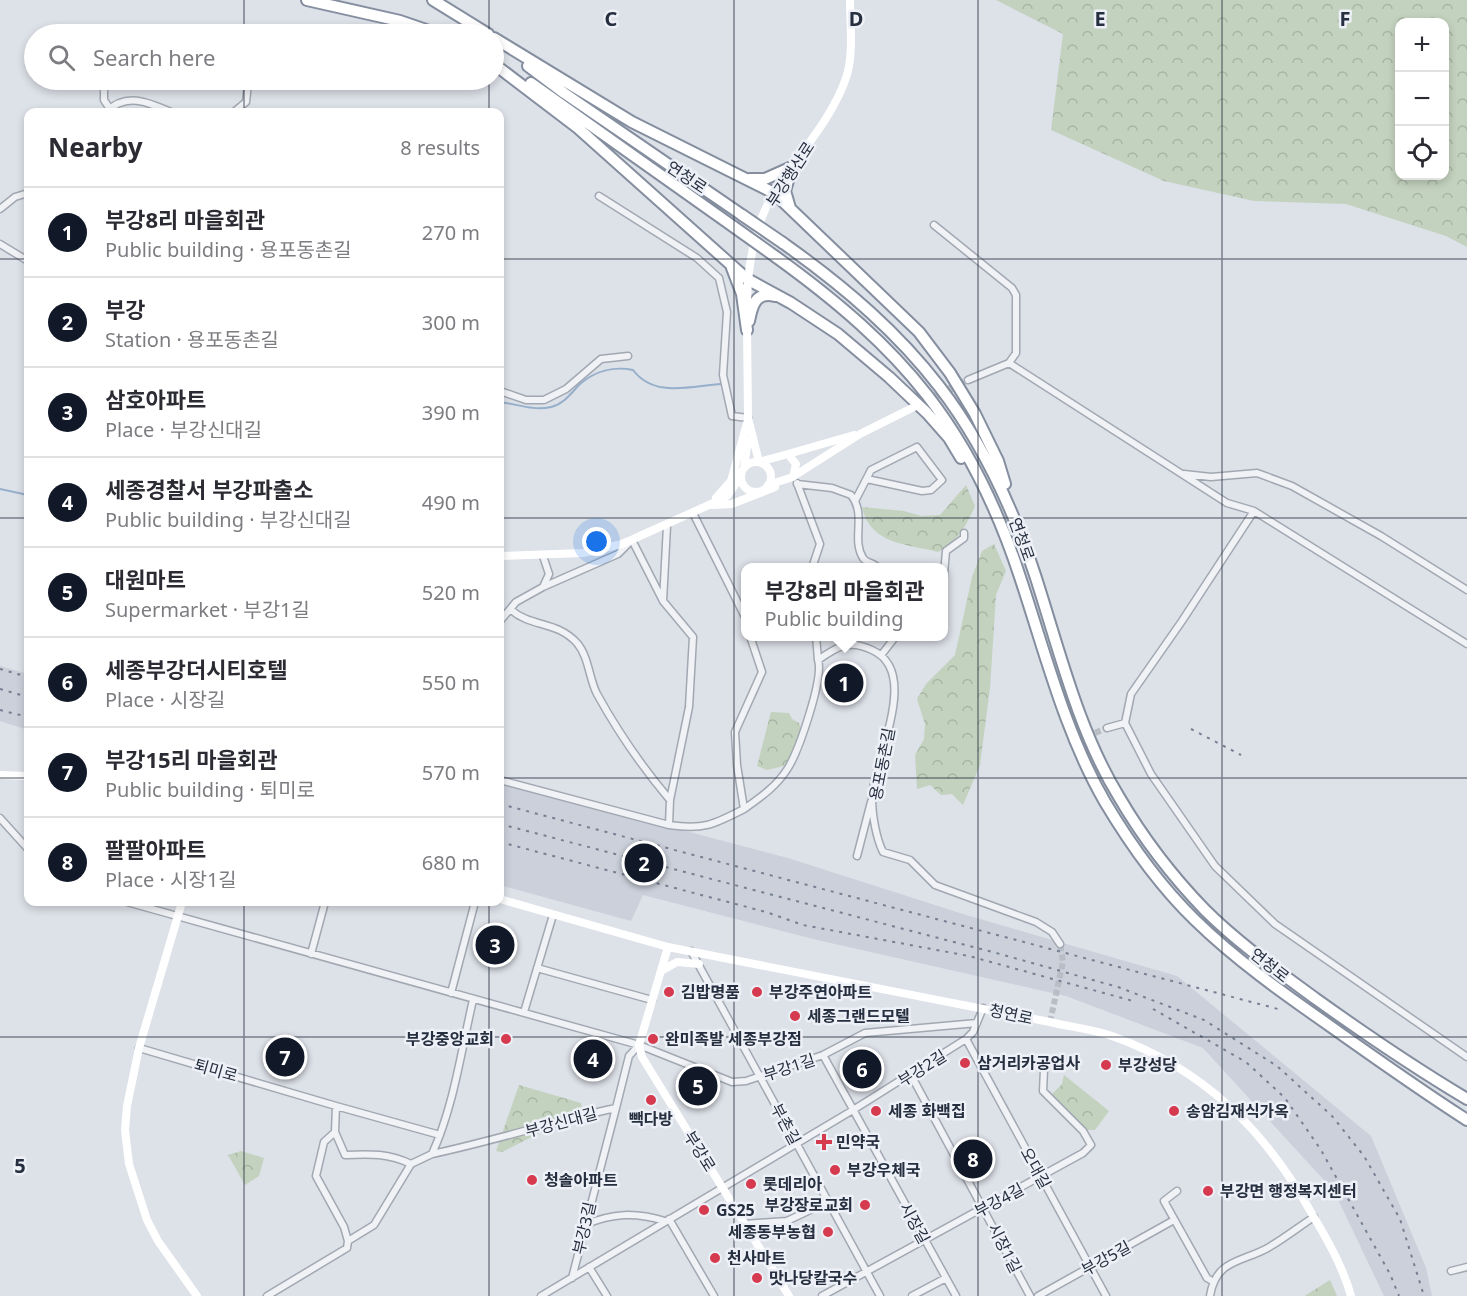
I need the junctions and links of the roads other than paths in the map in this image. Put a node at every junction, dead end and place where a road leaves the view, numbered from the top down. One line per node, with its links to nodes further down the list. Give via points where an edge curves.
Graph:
1 (433, 0): 5 (highway)
2 (850, 0): 16 (street, 부강행산로, via 847,75 822,124)
3 (308, 1): 4 (highway)
4 (409, 24)
5 (472, 24)
6 (504, 44): 17 (highway, via 632,122)
7 (504, 46): 51 (highway, 연청로, bridge, via 564,93 742,214 869,308 931,374 963,416)
8 (504, 68): 54 (highway, 연청로, bridge, via 530,82 734,227 859,321 920,383 949,423)
9 (504, 71): 25 (highway, via 578,128)
10 (104, 90): 12 (street)
11 (245, 90): 15 (street, via 246,102)
12 (107, 108)
13 (114, 108): 14 (street, via 134,99)
14 (162, 108)
15 (239, 108)
16 (792, 167): 17 (highway, via 765,179); 18 (street, 부강행산로); 22 (highway, via 785,191)
17 (745, 178): 18 (highway)
18 (774, 194): 22 (highway); 27 (street, 부강행산로, via 753,247)
19 (24, 195): 21 (street)
20 (599, 196): 35 (street, via 697,258 719,278 727,312 725,385 732,416)
21 (0, 209)
22 (793, 213): 51 (highway, via 919,332 950,373 998,461)
23 (934, 225): 31 (street, via 1016,295 1016,353)
24 (0, 244): 26 (street)
25 (725, 258): 27 (highway); 29 (highway, via 742,294)
26 (24, 259)
27 (747, 279): 28 (highway); 29 (street, 부강행산로)
28 (780, 297): 29 (highway, via 768,294 754,301); 54 (highway, via 838,334 927,413 949,438)
29 (747, 330): 35 (street, 부강행산로)
30 (628, 356): 33 (street, via 601,359 566,389 544,400 526,400)
31 (1009, 363): 32 (street); 41 (street)
32 (968, 380)
33 (504, 392)
34 (914, 407): 36 (street)
35 (749, 421): 38 (street, 부강행산로, via 760,450 766,456); 39 (street, 부강행산로); 40 (street); 47 (street, via 730,481)
36 (860, 434): 37 (street); 43 (street)
37 (788, 454): 38 (street); 43 (street, via 796,464)
38 (775, 456): 39 (street)
39 (759, 462): 40 (street, via 751,463); 44 (street, 부강행산로, via 771,473)
40 (743, 472): 45 (street, via 746,488); 47 (street, via 728,495)
41 (1183, 474): 48 (street, via 1227,503); 61 (street, via 1257,474 1292,486)
42 (867, 479): 42 (street, via 871,470 917,447 942,480 931,490 922,491); 46 (street)
43 (795, 480): 44 (street); 46 (street, via 832,488 851,495); 47 (street, via 732,504); 57 (street, via 819,544)
44 (768, 485): 45 (street)
45 (753, 491): 47 (street)
46 (855, 501): 58 (street, via 859,511 859,544 864,560)
47 (710, 505): 49 (street)
48 (1254, 511): 69 (street); 72 (street, via 1131,694)
49 (693, 513): 50 (street); 64 (street)
50 (667, 526): 53 (street); 62 (street)
51 (1019, 530): 112 (highway, 연청로, via 1094,748 1117,795 1172,873 1206,911 1280,973 1368,1036)
52 (964, 533): 59 (street, via 964,538 946,551)
53 (632, 540): 56 (street, via 583,553); 60 (street, via 618,554); 62 (street)
54 (1008, 542): 116 (highway, 연청로, via 1054,685 1082,754 1104,800 1159,880 1193,918 1268,983)
55 (504, 556): 56 (street)
56 (543, 556): 60 (street, via 549,574)
57 (813, 563)
58 (870, 563)
59 (945, 563)
60 (543, 587): 63 (street)
61 (1467, 590)
62 (663, 602): 78 (street, via 693,637 688,707)
63 (510, 609): 65 (street); 78 (street, via 522,620 555,627 579,645 596,692 634,756)
64 (741, 610)
65 (504, 616)
66 (752, 641): 79 (street, via 762,672 735,732)
67 (816, 641): 71 (street)
68 (892, 641): 70 (street)
69 (1467, 644)
70 (882, 654): 71 (street, via 851,643); 77 (street, 용포동촌길, via 893,674 895,693)
71 (818, 660): 79 (street, via 821,667 811,705 789,766 772,789)
72 (1125, 723): 73 (street); 108 (street, via 1151,774 1215,867 1275,924)
73 (1107, 728)
74 (0, 775): 75 (street)
75 (24, 776)
76 (504, 781): 81 (street)
77 (872, 798): 83 (street); 91 (street, 용포동촌길, via 884,852 910,860 935,885 1036,921 1052,932)
78 (670, 800): 81 (street)
79 (744, 809): 81 (street, via 702,828)
80 (0, 818): 82 (street)
81 (669, 825)
82 (24, 845)
83 (857, 856)
84 (504, 900): 89 (street, 청연로)
85 (142, 906): 90 (street)
86 (181, 906): 90 (street)
87 (324, 906): 94 (street)
88 (474, 906): 98 (street)
89 (553, 915): 92 (street, 청연로); 96 (street)
90 (178, 916): 94 (street); 106 (street)
91 (1060, 944)
92 (668, 947): 93 (street, 청연로); 97 (street)
93 (691, 951): 95 (street, 부촌길); 101 (street, 청연로)
94 (311, 954): 98 (street)
95 (699, 964): 97 (street, via 677,962); 111 (street, 부촌길)
96 (537, 968): 100 (street); 102 (street)
97 (661, 971): 100 (street)
98 (451, 993): 99 (street)
99 (473, 1000): 102 (street); 118 (street)
100 (652, 1000): 105 (street)
101 (983, 1008): 103 (street, 부강2길); 127 (street, 청연로, via 1109,1035 1180,1069 1229,1105 1266,1142)
102 (524, 1012): 105 (street)
103 (977, 1023): 104 (street, 부강2길); 107 (street, 부강1길, via 865,1033)
104 (966, 1039): 110 (street, 부강2길); 122 (street, 오대길)
105 (639, 1045): 111 (street, 부강1길, via 732,1082); 114 (street, 부강신대길, via 629,1056); 123 (street, 부강로, via 642,1058)
106 (139, 1048): 113 (street, 퇴미로); 142 (street, via 127,1106 129,1164 147,1220)
107 (824, 1055): 111 (street, 부강1길); 115 (street, 시장길)
108 (1467, 1057)
109 (1044, 1070): 122 (street, 부강4길, via 1043,1091 1083,1131 1091,1145)
110 (911, 1075): 115 (street, 부강2길); 126 (street, 시장1길)
111 (760, 1076): 119 (street, 부촌길)
112 (1467, 1099)
113 (336, 1106): 117 (street); 118 (street)
114 (616, 1108): 120 (street, 부강신대길); 131 (street, 부강3길)
115 (853, 1110): 119 (street, 부강2길); 133 (street, 시장길)
116 (1467, 1120)
117 (334, 1131): 121 (street, via 345,1155 392,1155); 132 (street, via 324,1142 316,1176)
118 (440, 1135): 120 (street)
119 (796, 1144): 123 (street, 부강2길); 125 (street, 부촌길)
120 (432, 1154): 121 (street)
121 (411, 1164): 132 (street, via 374,1225)
122 (1041, 1177): 126 (street, 부강4길); 135 (street, 오대길)
123 (723, 1188): 128 (street, 부강3길); 130 (street, 부강로)
124 (1177, 1191): 129 (street, via 1164,1201)
125 (829, 1201): 130 (street, via 787,1221); 138 (street, 부촌길)
126 (984, 1207): 133 (street, 부강4길); 152 (street, 시장1길)
127 (1314, 1217): 141 (street, via 1269,1247 1223,1268); 156 (street, 청연로)
128 (667, 1220): 131 (street, via 621,1214); 134 (street, 부강3길); 146 (street)
129 (1174, 1220): 135 (street, 부강5길); 141 (street)
130 (744, 1224): 147 (street, 부강로)
131 (584, 1225): 139 (street, 부강3길)
132 (348, 1241): 143 (street, via 347,1248)
133 (925, 1241): 138 (street, 부강4길); 140 (street, 시장길)
134 (590, 1267): 139 (street, 부강3길); 145 (street, 부강3길)
135 (1091, 1267): 153 (street, 부강5길); 154 (street, 오대길)
136 (1467, 1267): 137 (street)
137 (1451, 1270)
138 (868, 1272): 148 (street, 부강4길); 149 (street, 부촌길)
139 (572, 1278): 144 (street, 부강3길)
140 (946, 1278): 150 (street); 151 (street, 시장길)
141 (1212, 1281): 155 (street)
142 (197, 1296)
143 (267, 1296)
144 (541, 1296)
145 (607, 1296)
146 (714, 1296)
147 (789, 1296)
148 (822, 1296)
149 (880, 1296)
150 (912, 1296)
151 (956, 1296)
152 (1030, 1296)
153 (1038, 1296)
154 (1106, 1296)
155 (1210, 1296)
156 (1351, 1296)

